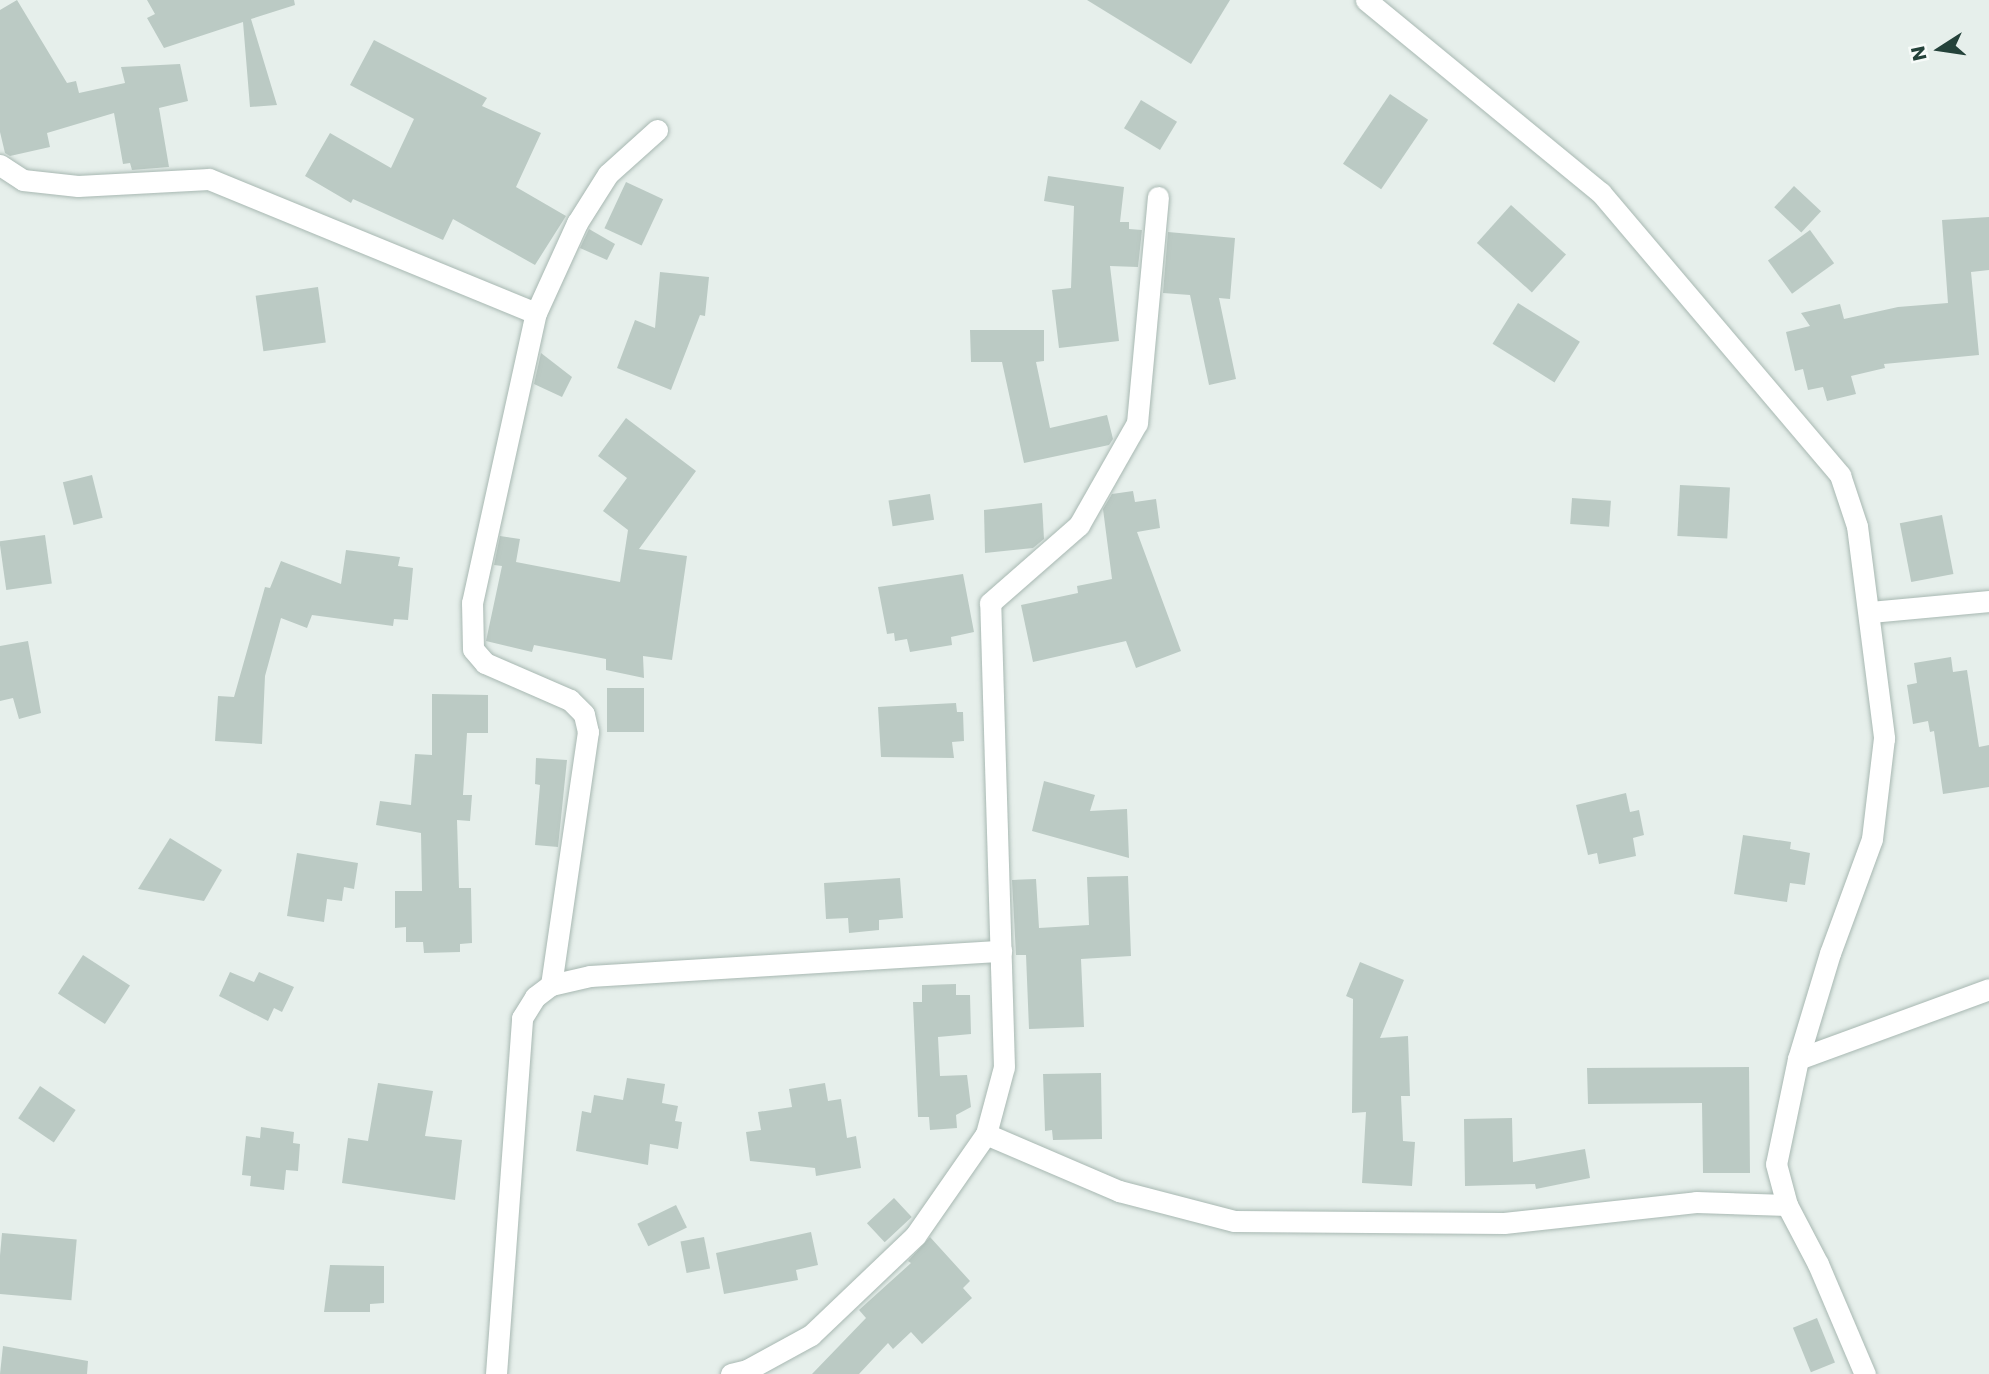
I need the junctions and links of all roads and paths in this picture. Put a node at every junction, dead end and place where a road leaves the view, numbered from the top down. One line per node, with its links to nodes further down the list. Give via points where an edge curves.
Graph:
1 (1366, 0): 7 (street, via 1601,194 1810,436 1840,475 1857,526)
2 (657, 130): 5 (street, via 608,174 578,223)
3 (0, 165): 5 (street, via 23,180 78,186 209,178)
4 (1158, 197): 8 (street, via 1137,423 1079,525 990,603)
5 (536, 313): 9 (street, via 472,614 473,649 485,663 570,699 584,714 589,732)
6 (1989, 601): 7 (street)
7 (1870, 612): 11 (street, via 1884,738 1872,839)
8 (1001, 951): 9 (street, via 590,976); 12 (street, via 1004,1067)
9 (551, 985): 14 (street, via 535,997 522,1018)
10 (1989, 989): 11 (street)
11 (1798, 1059): 13 (street, via 1776,1164)
12 (986, 1134): 13 (street, via 1119,1191 1234,1222 1504,1223 1696,1202); 15 (street, via 915,1236 811,1335)
13 (1787, 1205): 16 (street)
14 (496, 1374)
15 (731, 1374)
16 (1865, 1374)

